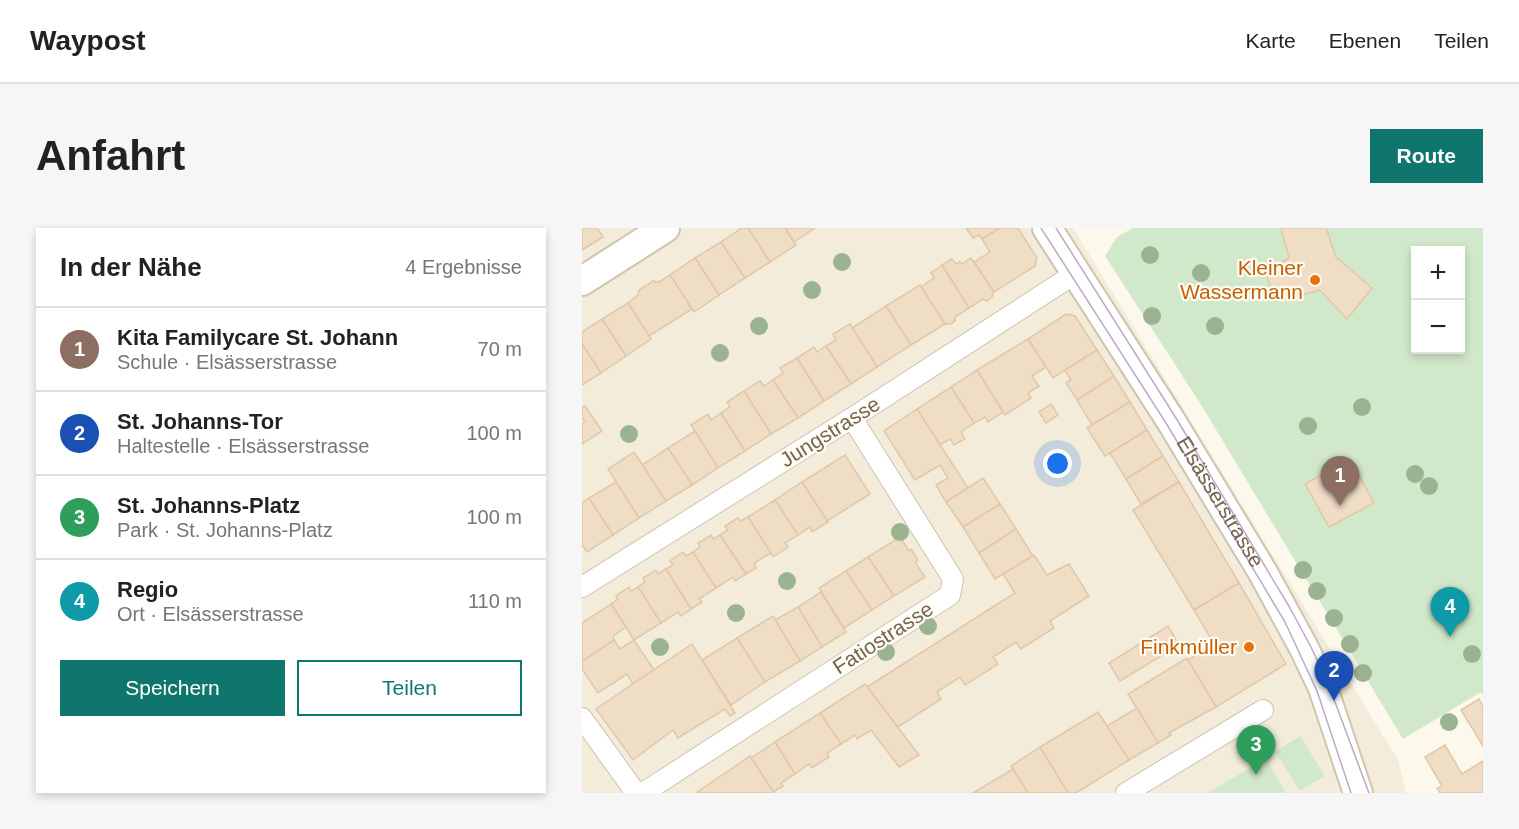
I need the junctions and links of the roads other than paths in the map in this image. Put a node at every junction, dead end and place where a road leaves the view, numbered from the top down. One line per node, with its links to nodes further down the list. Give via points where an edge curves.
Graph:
1 (665, 228): 4 (street)
2 (1047, 228): 3 (street, Elsässerstrasse)
3 (1076, 273): 5 (street, Jungstrasse); 12 (street, Elsässerstrasse, via 1177,431 1305,648 1323,688)
4 (582, 281)
5 (852, 418): 6 (street, Jungstrasse); 11 (street, Fatiostrasse, via 953,579 950,595)
6 (582, 587)
7 (1263, 710): 9 (street)
8 (582, 718): 10 (street)
9 (1129, 792)
10 (636, 793)
11 (642, 793)
12 (1358, 793)

